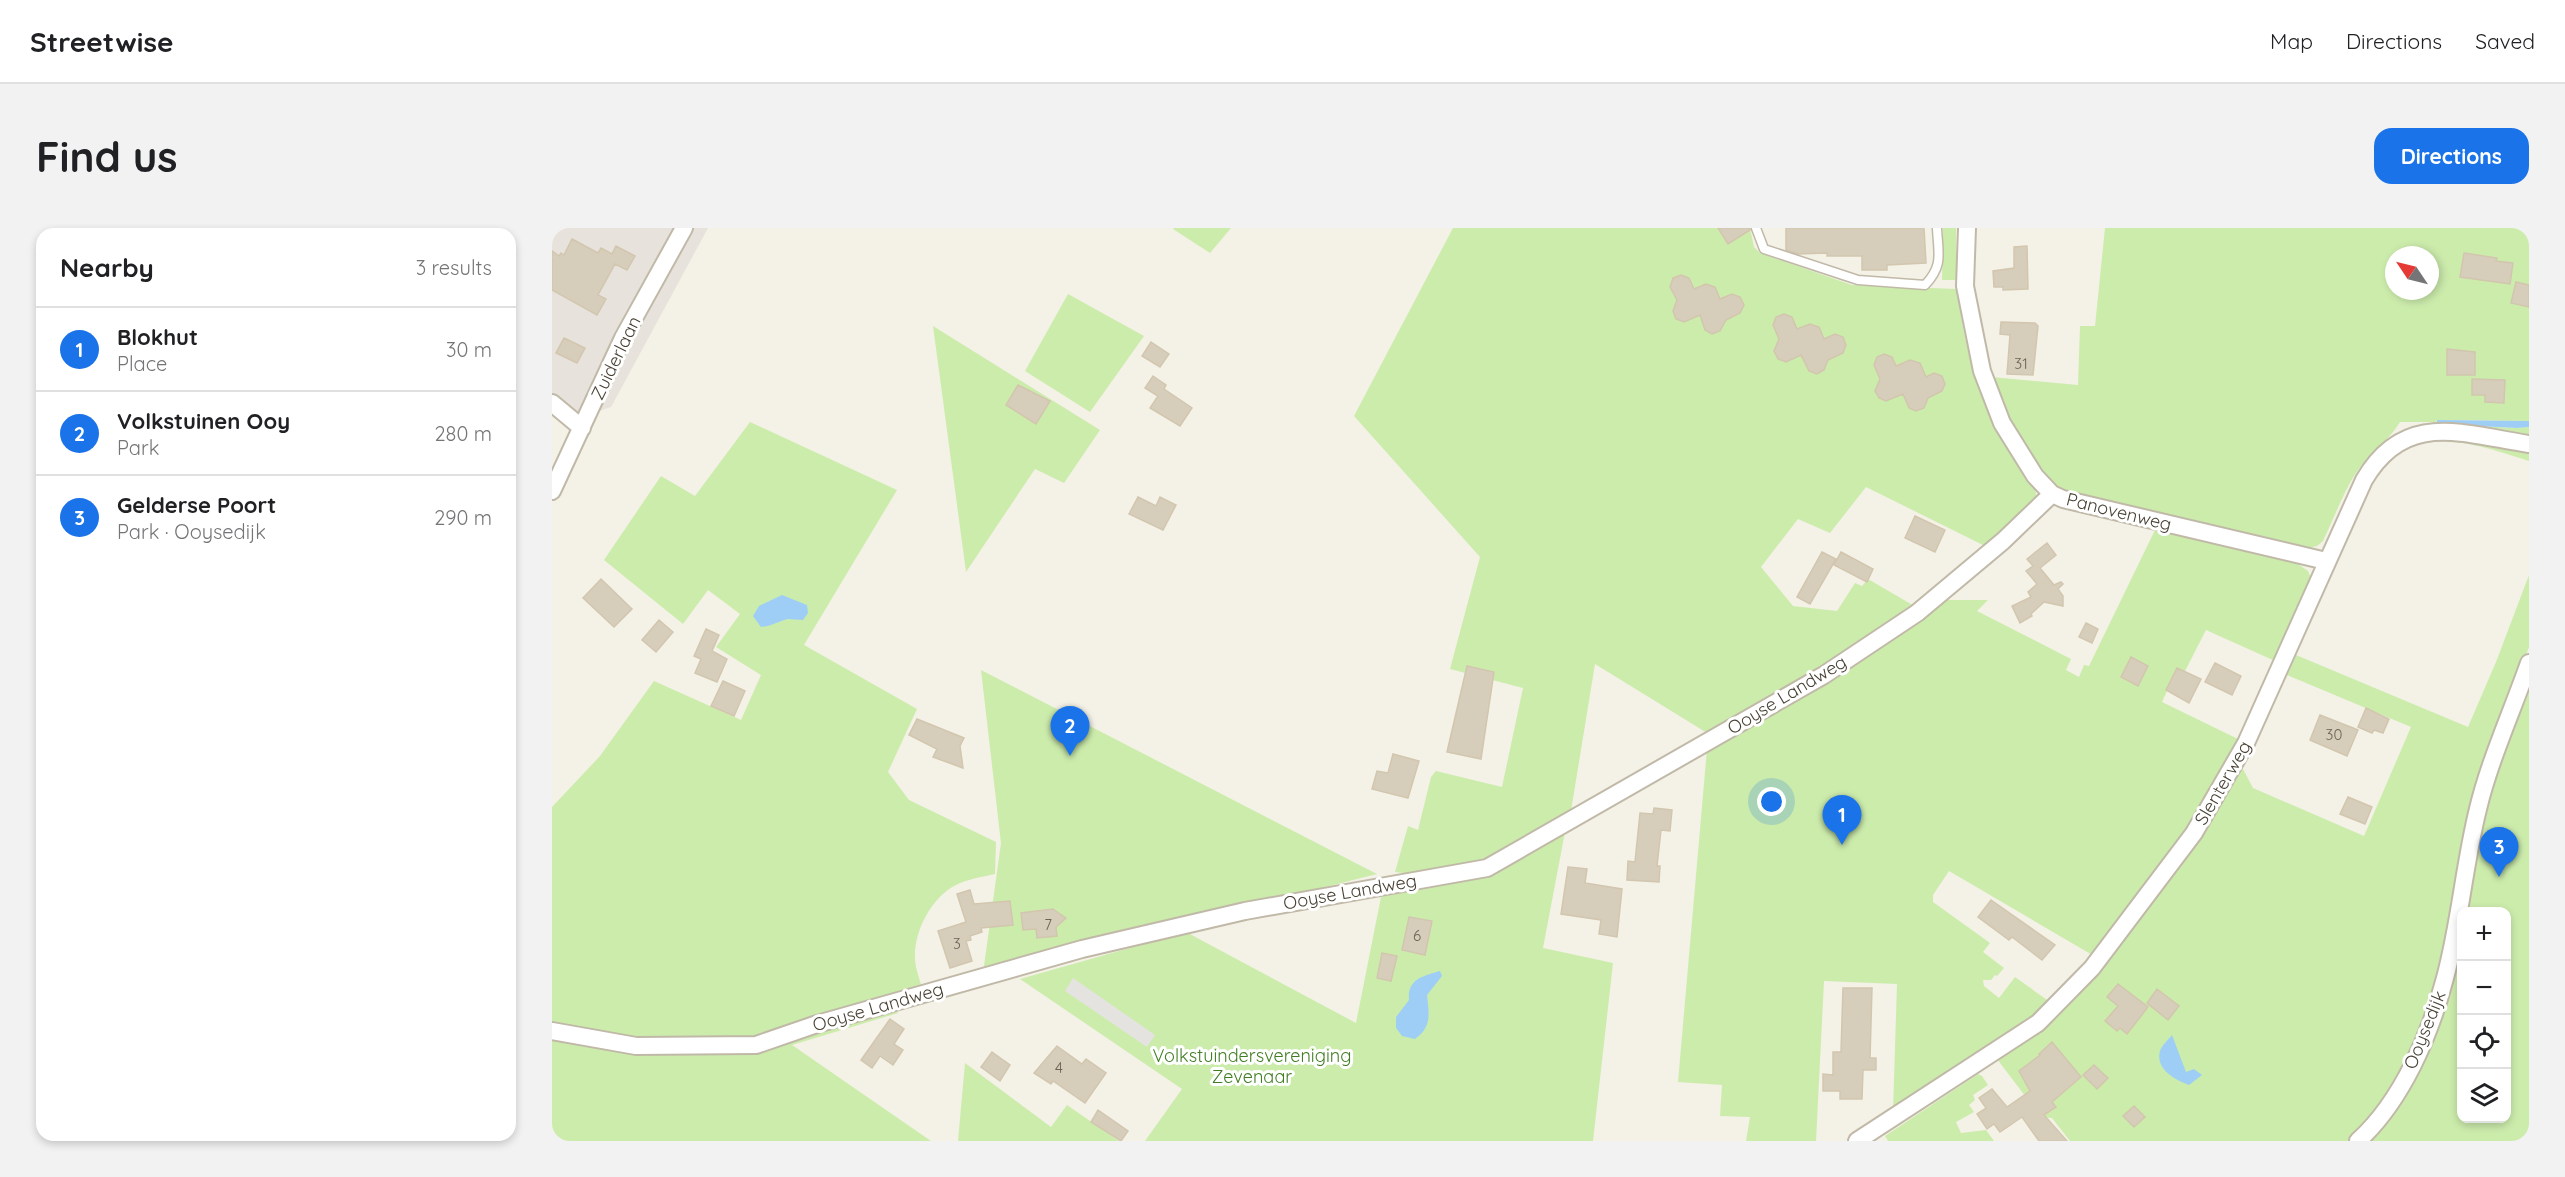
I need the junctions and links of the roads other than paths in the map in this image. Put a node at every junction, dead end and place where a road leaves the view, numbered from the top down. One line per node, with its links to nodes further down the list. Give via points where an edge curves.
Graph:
1 (684, 228): 6 (street, Zuiderlaan, via 623,338)
2 (1756, 228): 3 (lane, via 1764,249 1786,257 1858,280 1925,285 1936,273 1939,260)
3 (1936, 228)
4 (1967, 228): 9 (street, Panovenweg, via 1965,286 1982,371 2002,423 2035,476)
5 (552, 404): 6 (street)
6 (582, 428): 8 (street, Zuiderlaan)
7 (2529, 444): 10 (street, Slenterweg, via 2433,432 2397,442 2364,480)
8 (552, 491)
9 (2052, 494): 10 (street, Panovenweg); 12 (street, Ooyse Landweg, via 1917,613 1824,675 1487,868 1245,911 1082,948 756,1045 636,1046)
10 (2326, 561): 13 (street, Slenterweg, via 2246,743 2194,833 2092,968 2038,1023)
11 (2529, 663): 14 (street, Ooysedijk, via 2479,805 2445,978 2424,1037 2386,1109)
12 (552, 1031)
13 (1857, 1141)
14 (2358, 1141)

